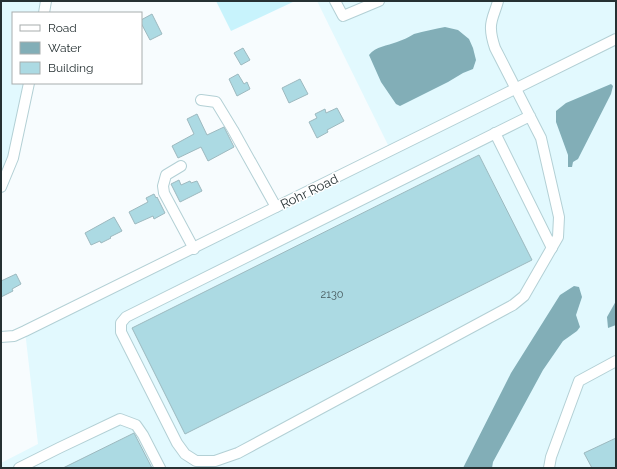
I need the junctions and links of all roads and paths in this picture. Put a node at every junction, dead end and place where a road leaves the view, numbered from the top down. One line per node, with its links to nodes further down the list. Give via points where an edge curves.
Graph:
1 (46, 1): 5 (street)
2 (335, 1): 3 (street, via 343,16)
3 (380, 1)
4 (498, 1): 8 (street, via 490,28 492,39)
5 (44, 12)
6 (616, 39): 8 (street, Rohr Road)
7 (29, 84): 13 (street, via 13,158)
8 (516, 89): 10 (street); 14 (street, Rohr Road)
9 (201, 100): 14 (street, via 216,102)
10 (530, 116): 11 (street); 15 (street, via 541,138 559,217 558,237)
11 (495, 133): 15 (street); 15 (street, via 126,317 121,323 121,332 184,454 196,461 214,462 238,453 512,305 524,296)
12 (181, 166): 16 (street, via 166,175 164,193)
13 (1, 187)
14 (276, 208): 16 (street, Rohr Road)
15 (552, 248)
16 (194, 249): 17 (street, Rohr Road, via 25,331 14,336)
17 (1, 337)
18 (616, 361): 21 (street, via 579,381)
19 (19, 468): 20 (street, via 120,419 136,425 144,435)
20 (160, 468)
21 (549, 468)

